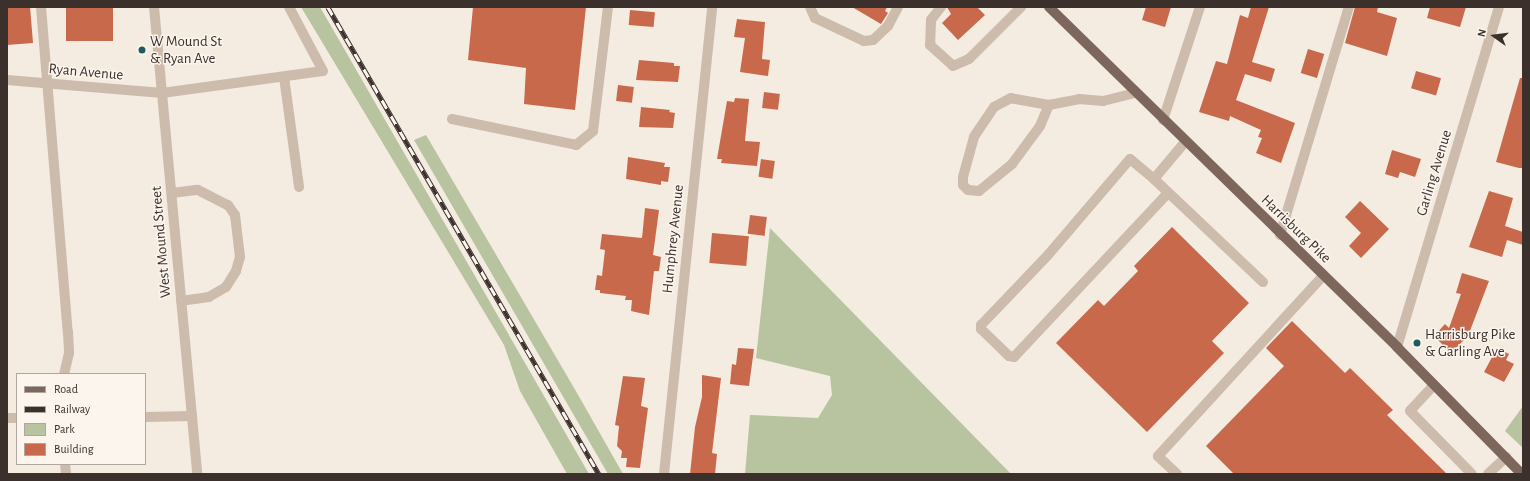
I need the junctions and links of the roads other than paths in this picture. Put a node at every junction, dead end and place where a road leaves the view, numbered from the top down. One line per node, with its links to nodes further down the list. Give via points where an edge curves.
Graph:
1 (41, 7): 16 (street)
2 (154, 7): 17 (street, West Mound Street)
3 (289, 7): 14 (street, Ryan Avenue, via 323,71)
4 (608, 7): 20 (street, via 593,131 576,145)
5 (712, 7): 38 (street, Humphrey Avenue)
6 (810, 7): 7 (street, via 815,18 864,41 873,40 888,26)
7 (898, 7)
8 (941, 7): 9 (street, via 931,20 930,45 953,66 969,59)
9 (1021, 7)
10 (1049, 7): 18 (main road, Harrisburg Pike)
11 (1200, 7): 21 (street)
12 (1349, 7): 27 (street)
13 (1500, 7): 31 (street, Garling Avenue)
14 (284, 77): 17 (street, Ryan Avenue); 24 (street)
15 (7, 80): 16 (street, Ryan Avenue)
16 (48, 84): 17 (street, Ryan Avenue); 32 (street, via 68,332 69,353)
17 (162, 93): 25 (street, West Mound Street)
18 (1135, 93): 19 (street, via 1103,101 1079,99); 21 (main road, Harrisburg Pike)
19 (1049, 105): 19 (street, via 1040,126 1012,164 979,191 968,190 963,185 974,137 994,107 1011,98)
20 (452, 119)
21 (1163, 120): 22 (main road, Harrisburg Pike)
22 (1185, 142): 23 (street); 27 (main road, Harrisburg Pike)
23 (1154, 179): 26 (street); 26 (street, via 1130,159 1048,255 981,325 981,329 1009,356 1014,357)
24 (299, 186)
25 (172, 193): 30 (street, West Mound Street); 30 (street, via 198,190 228,204 235,215 240,257 236,271 226,287 209,297)
26 (1168, 193): 29 (street)
27 (1280, 236): 28 (main road, Harrisburg Pike)
28 (1323, 276): 31 (main road, Harrisburg Pike); 39 (street, via 1158,456)
29 (1263, 282)
30 (182, 301): 34 (street, West Mound Street)
31 (1397, 347): 33 (main road, Harrisburg Pike)
32 (64, 373)
33 (1434, 385): 36 (main road, Harrisburg Pike); 40 (street, via 1410,411)
34 (192, 416): 35 (street); 37 (street, West Mound Street)
35 (146, 417)
36 (1506, 457): 41 (street); 42 (main road, Harrisburg Pike)
37 (197, 474)
38 (664, 474)
39 (1177, 474)
40 (1472, 474)
41 (1488, 474)
42 (1522, 474)

